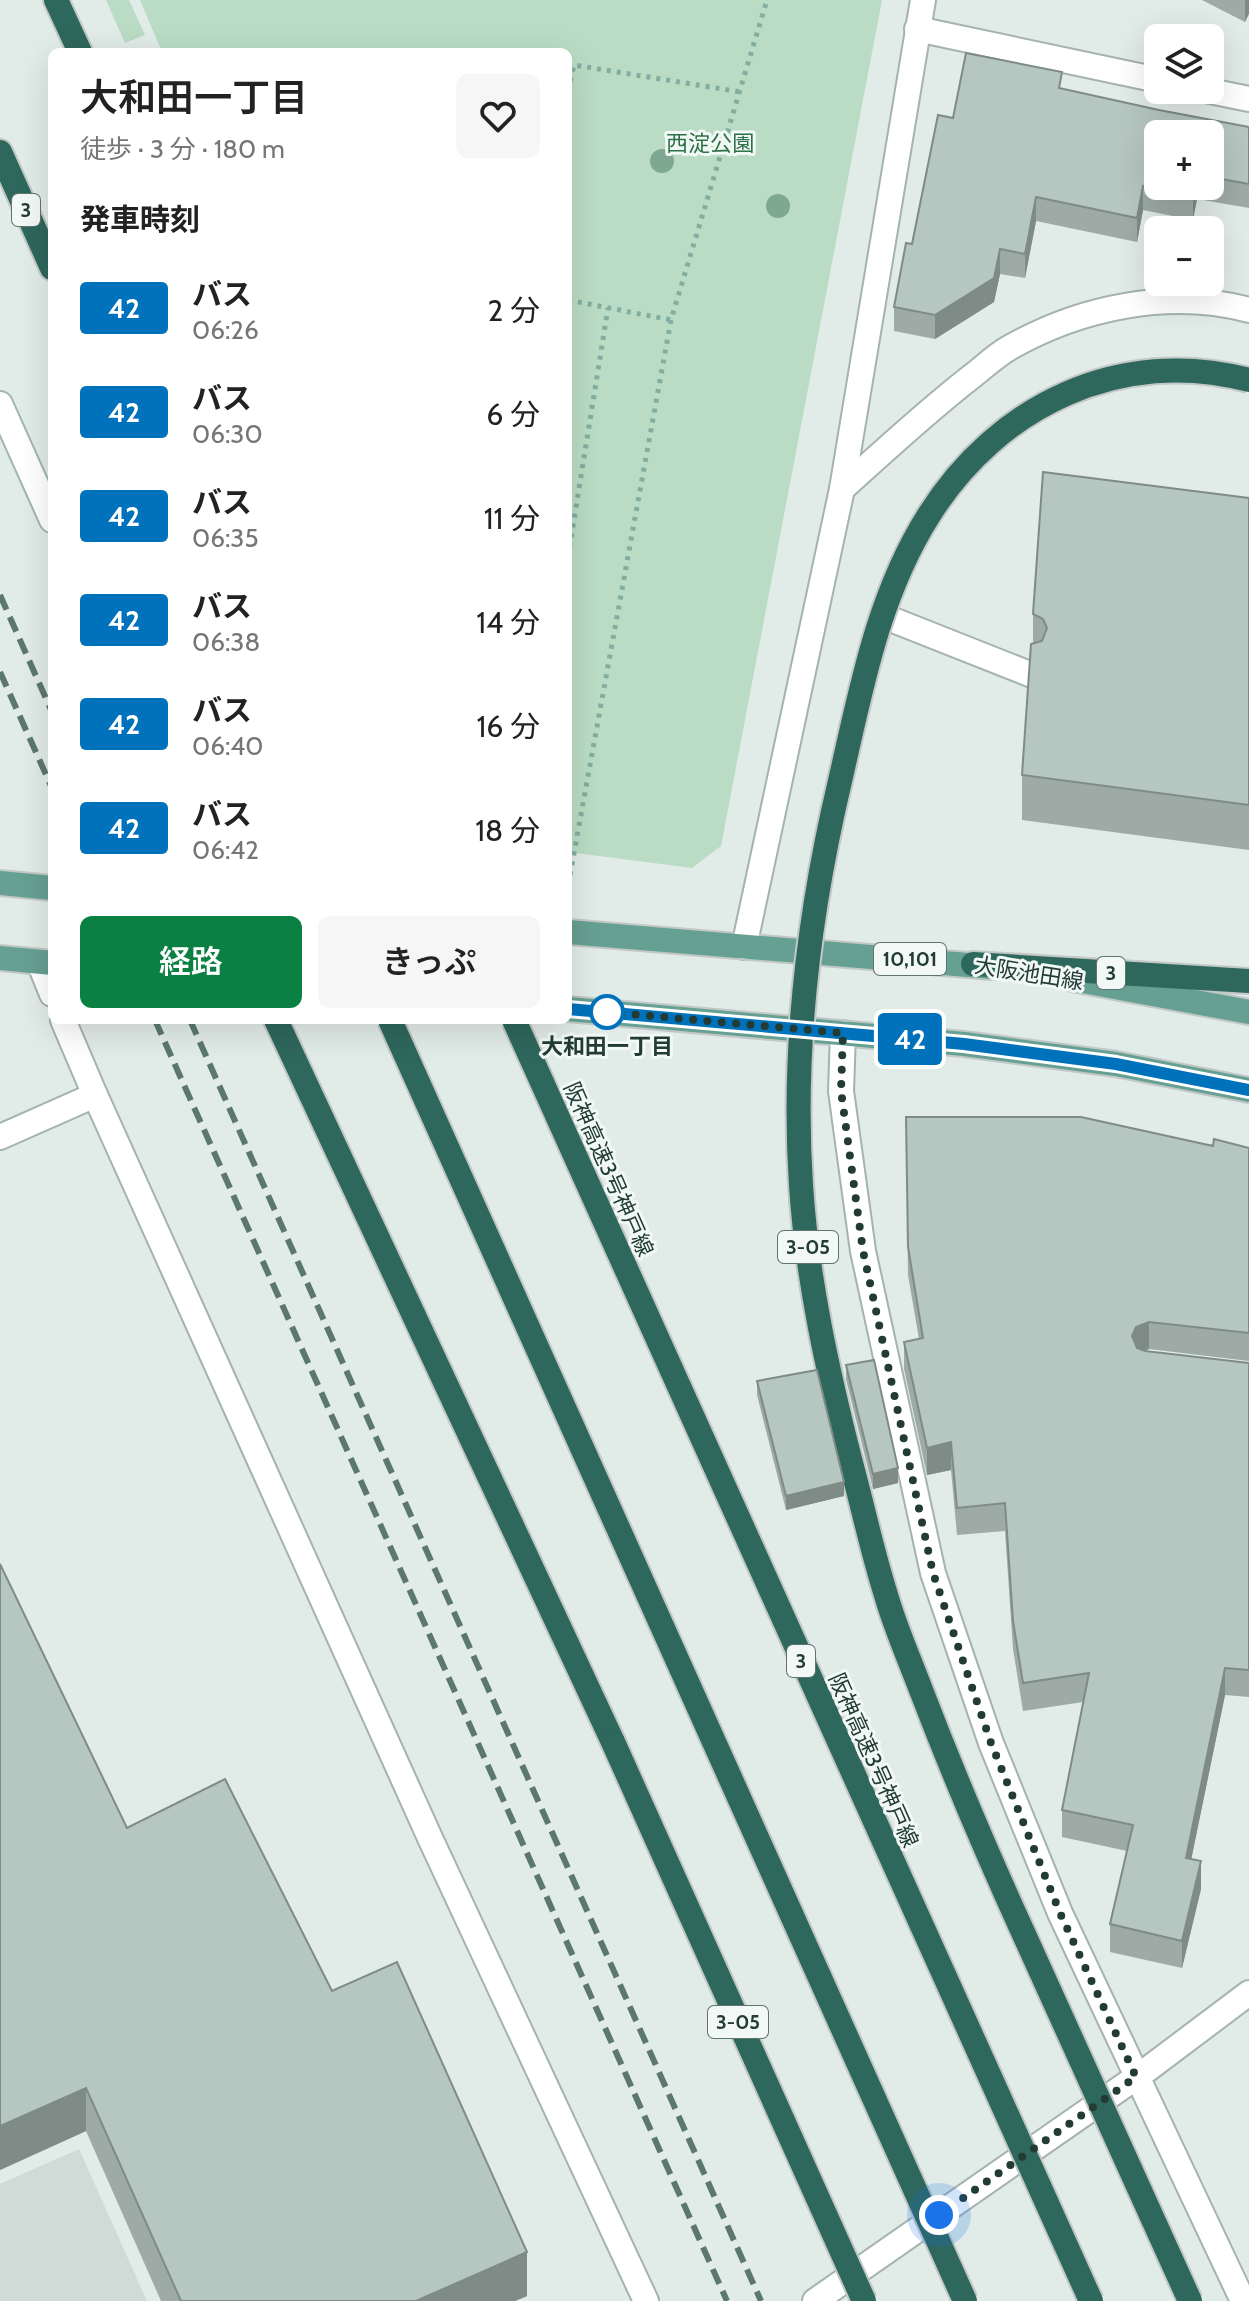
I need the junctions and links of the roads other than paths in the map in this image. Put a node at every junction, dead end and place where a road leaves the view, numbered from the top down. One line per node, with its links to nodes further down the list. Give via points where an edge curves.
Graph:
1 (56, 0): 4 (highway)
2 (923, 0): 3 (street)
3 (917, 29): 5 (street); 13 (street)
4 (78, 48)
5 (1144, 77)
6 (1224, 94): 7 (street)
7 (1249, 99)
8 (0, 152): 9 (highway, 3)
9 (48, 259)
10 (1249, 310): 13 (street, via 1216,301 1142,302 1073,319 1008,348)
11 (1249, 380): 15 (highway, 3-05, bridge, via 1219,372 1158,370 1095,381 1038,408 987,444 945,490 911,543)
12 (0, 404): 14 (street)
13 (842, 489): 20 (street)
14 (48, 511)
15 (883, 616): 16 (street); 42 (highway, 3-05, bridge, via 822,858 807,972 798,1086 801,1188 814,1296 886,1598 980,1837)
16 (1032, 675)
17 (0, 883): 18 (main road)
18 (48, 888)
19 (572, 932): 20 (main road, 大阪池田線 / 10,101)
20 (744, 947): 23 (main road, 大阪池田線 / 10,101)
21 (0, 958): 22 (main road)
22 (45, 962)
23 (973, 964): 24 (highway, 3); 26 (main road, 大阪池田線 / 10,101)
24 (1249, 981)
25 (572, 1009): 31 (main road)
26 (1249, 1012)
27 (65, 1024): 33 (street)
28 (278, 1024): 39 (highway, 3-05, bridge, via 613,1742)
29 (392, 1024): 40 (highway, bridge)
30 (516, 1024): 41 (highway, 阪神高速3号神戸線 / 3, bridge)
31 (843, 1033): 32 (main road, via 1116,1064); 36 (street, via 841,1091 863,1251 933,1573 991,1743 1060,1913)
32 (1249, 1090)
33 (95, 1095): 34 (street); 37 (street, via 423,1824)
34 (0, 1137)
35 (1249, 1993): 36 (street)
36 (1136, 2077): 38 (street); 43 (street)
37 (646, 2301)
38 (815, 2301)
39 (864, 2301)
40 (965, 2301)
41 (1091, 2301)
42 (1190, 2301)
43 (1243, 2301)

